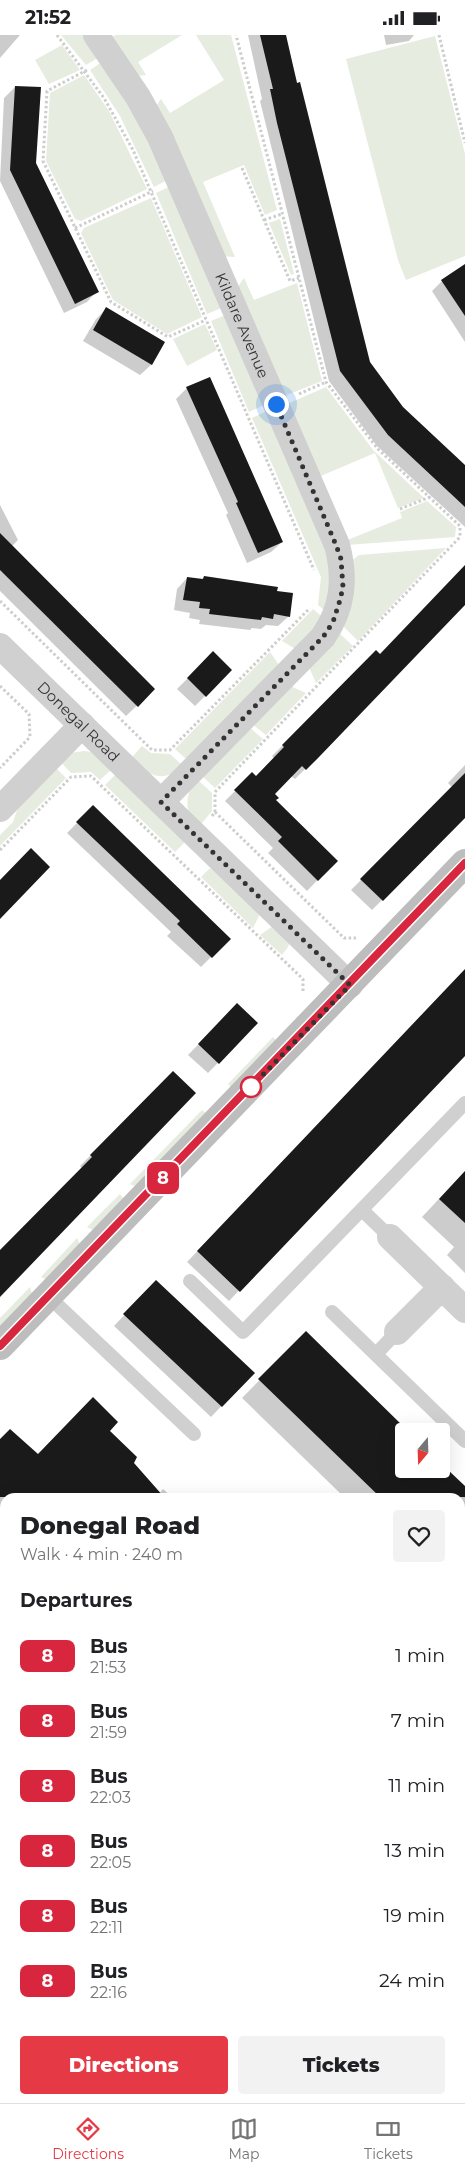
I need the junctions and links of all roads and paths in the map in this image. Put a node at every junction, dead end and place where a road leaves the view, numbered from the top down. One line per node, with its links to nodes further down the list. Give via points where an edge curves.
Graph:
1 (57, 35): 5 (path)
2 (236, 35): 10 (path)
3 (439, 35): 6 (path)
4 (103, 44): 5 (path); 8 (street, Kildare Avenue, via 138,97)
5 (85, 71): 9 (path, via 115,115); 12 (path, via 47,91 43,161)
6 (465, 143)
7 (242, 168): 11 (path)
8 (178, 178): 9 (path); 14 (street, Kildare Avenue)
9 (152, 191): 12 (path); 15 (path)
10 (282, 213): 11 (path); 13 (path)
11 (264, 220): 13 (path, via 290,281)
12 (75, 228): 15 (path, via 110,302 168,337)
13 (299, 278): 16 (path, via 326,382 378,449)
14 (234, 307): 15 (path); 25 (street, Kildare Avenue, via 336,545 341,559 343,587 337,613 323,637)
15 (206, 319): 18 (path)
16 (430, 497): 17 (path); 29 (path, via 460,526 460,537 215,791 215,812 344,938)
17 (400, 509)
18 (317, 577)
19 (0, 601): 20 (path, via 152,750 170,750)
20 (314, 604)
21 (0, 646): 23 (street, Donegal Road)
22 (0, 686): 24 (path, via 29,714 30,737)
23 (82, 725): 25 (street, Donegal Road); 26 (street)
24 (0, 768)
25 (161, 802): 30 (street, Donegal Road)
26 (0, 809)
27 (0, 850): 31 (path, via 71,777 91,776 303,979)
28 (465, 863): 30 (street)
29 (358, 937)
30 (350, 985): 37 (street)
31 (303, 995)
32 (465, 1103): 33 (lane)
33 (362, 1210): 34 (lane); 35 (lane, via 243,1332)
34 (390, 1237): 36 (street)
35 (190, 1281)
36 (442, 1287): 38 (street); 40 (street)
37 (48, 1296): 41 (street); 43 (lane)
38 (465, 1310)
39 (332, 1312): 42 (lane)
40 (397, 1332): 42 (lane)
41 (0, 1347)
42 (376, 1355): 44 (lane)
43 (194, 1434)
44 (465, 1441)

